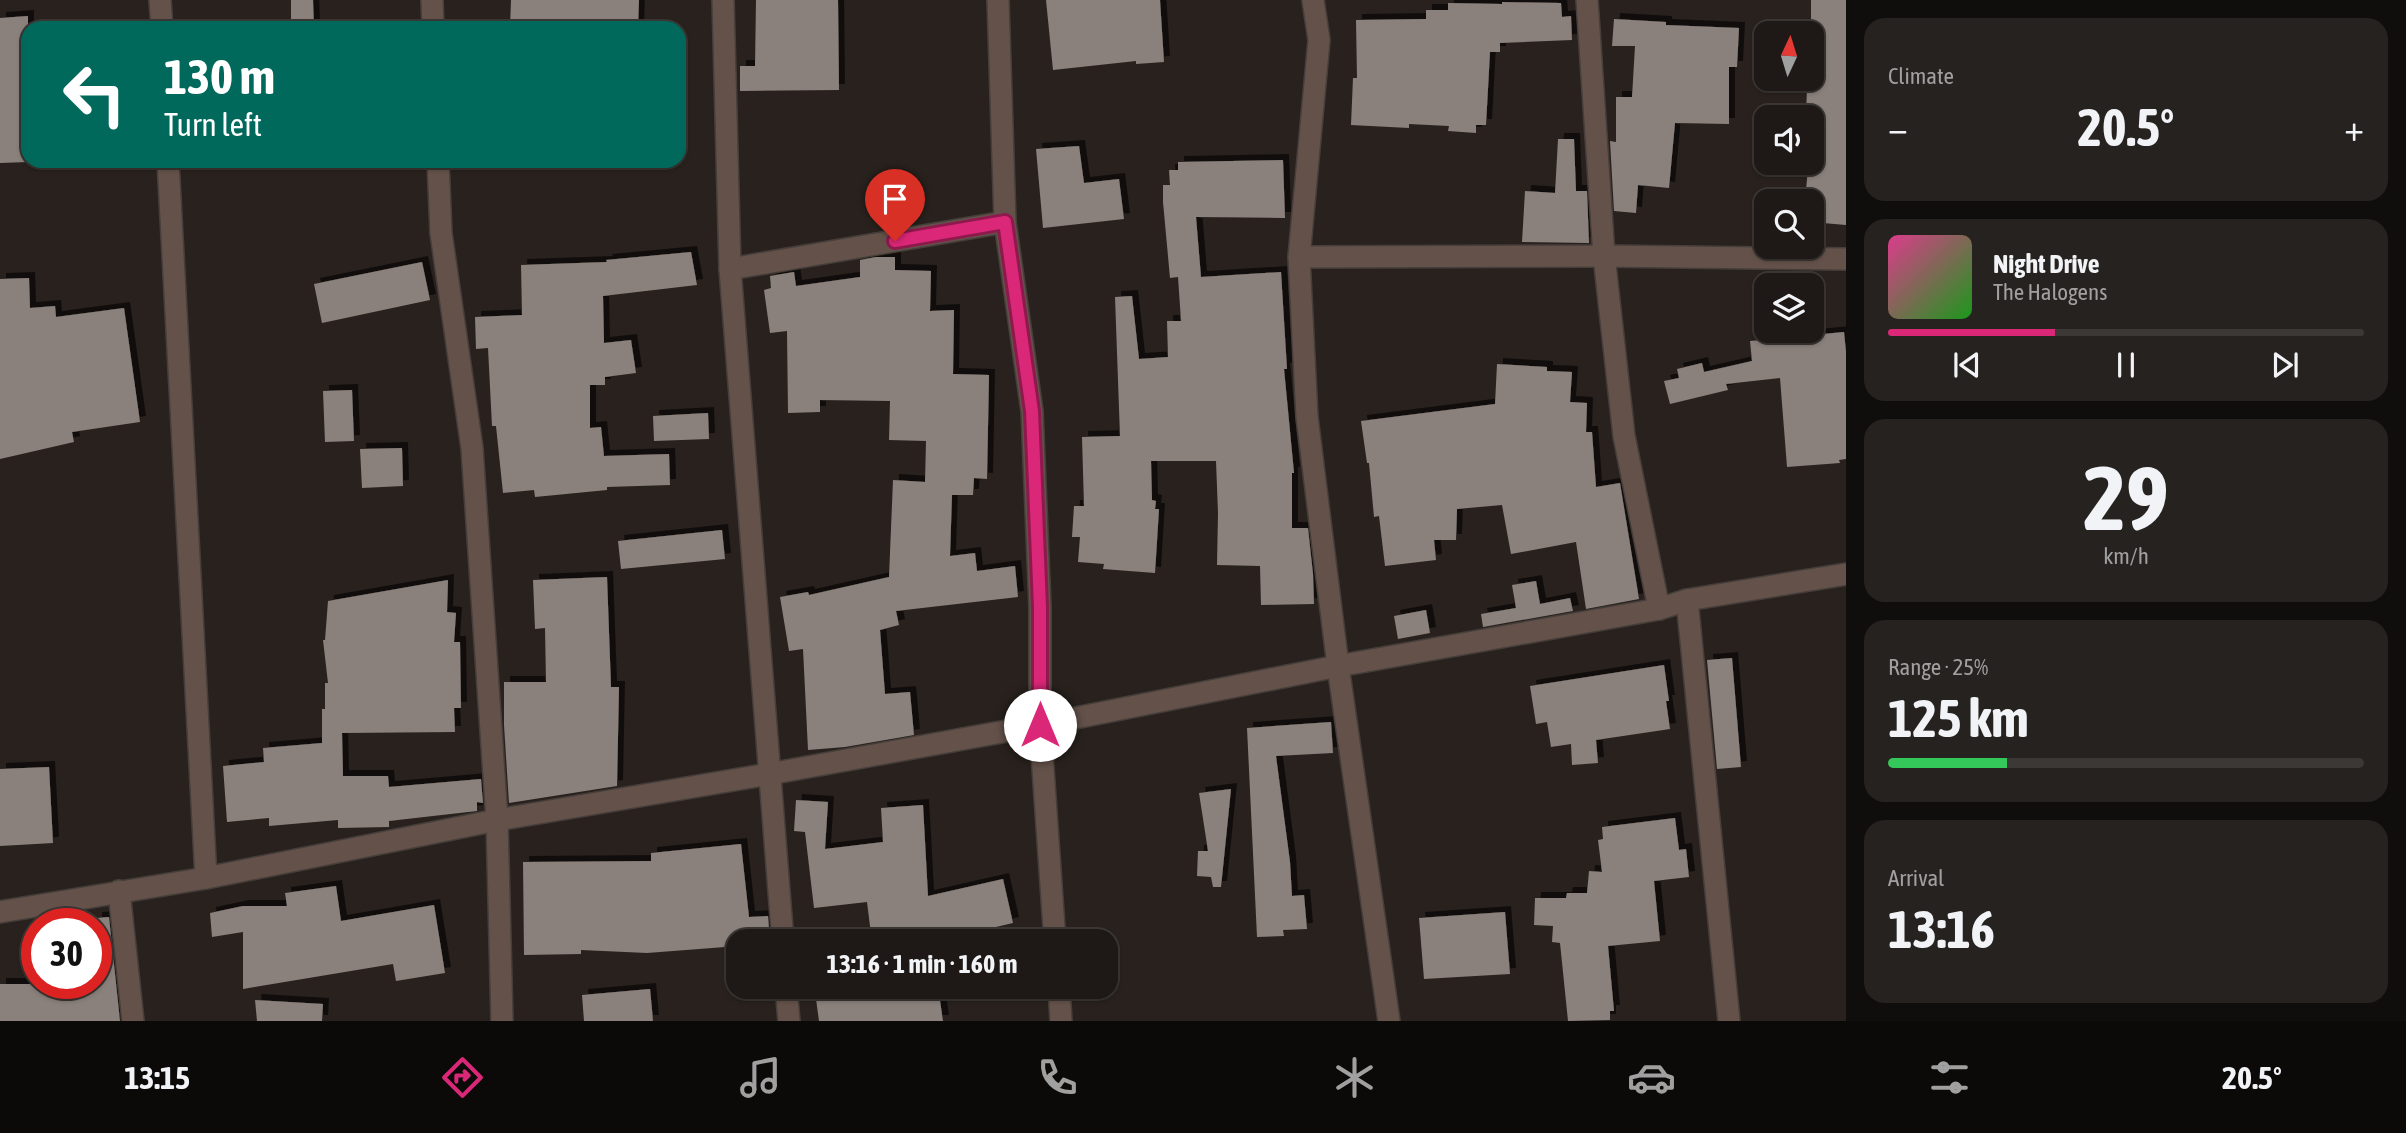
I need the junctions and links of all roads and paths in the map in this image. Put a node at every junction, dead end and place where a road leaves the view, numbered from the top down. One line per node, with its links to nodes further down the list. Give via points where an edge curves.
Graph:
1 (160, 0): 7 (street)
2 (432, 0): 8 (street)
3 (723, 0): 15 (street)
4 (998, 0): 11 (street)
5 (1313, 0): 13 (street, via 1319,40)
6 (1587, 0): 12 (street)
7 (162, 21)
8 (433, 21)
9 (168, 168): 23 (street)
10 (439, 168): 22 (street, via 441,233 472,448)
11 (1005, 222): 15 (street); 20 (street, via 1032,411)
12 (1604, 256): 13 (street); 14 (street); 18 (street, via 1624,436)
13 (1298, 257): 19 (street, via 1307,417)
14 (1846, 259)
15 (730, 269): 21 (street)
16 (1846, 573): 17 (street)
17 (1687, 600): 18 (street); 35 (street)
18 (1659, 609): 19 (street)
19 (1338, 666): 20 (street); 34 (street)
20 (1040, 725): 21 (street); 27 (street)
21 (769, 774): 22 (street); 26 (street)
22 (497, 820): 23 (street); 31 (street)
23 (206, 878): 24 (street)
24 (119, 891): 25 (street); 30 (street)
25 (0, 912)
26 (782, 929)
27 (1054, 929)
28 (787, 999): 32 (street)
29 (1060, 999): 33 (street)
30 (133, 1021)
31 (502, 1021)
32 (789, 1021)
33 (1061, 1021)
34 (1389, 1021)
35 (1729, 1021)

